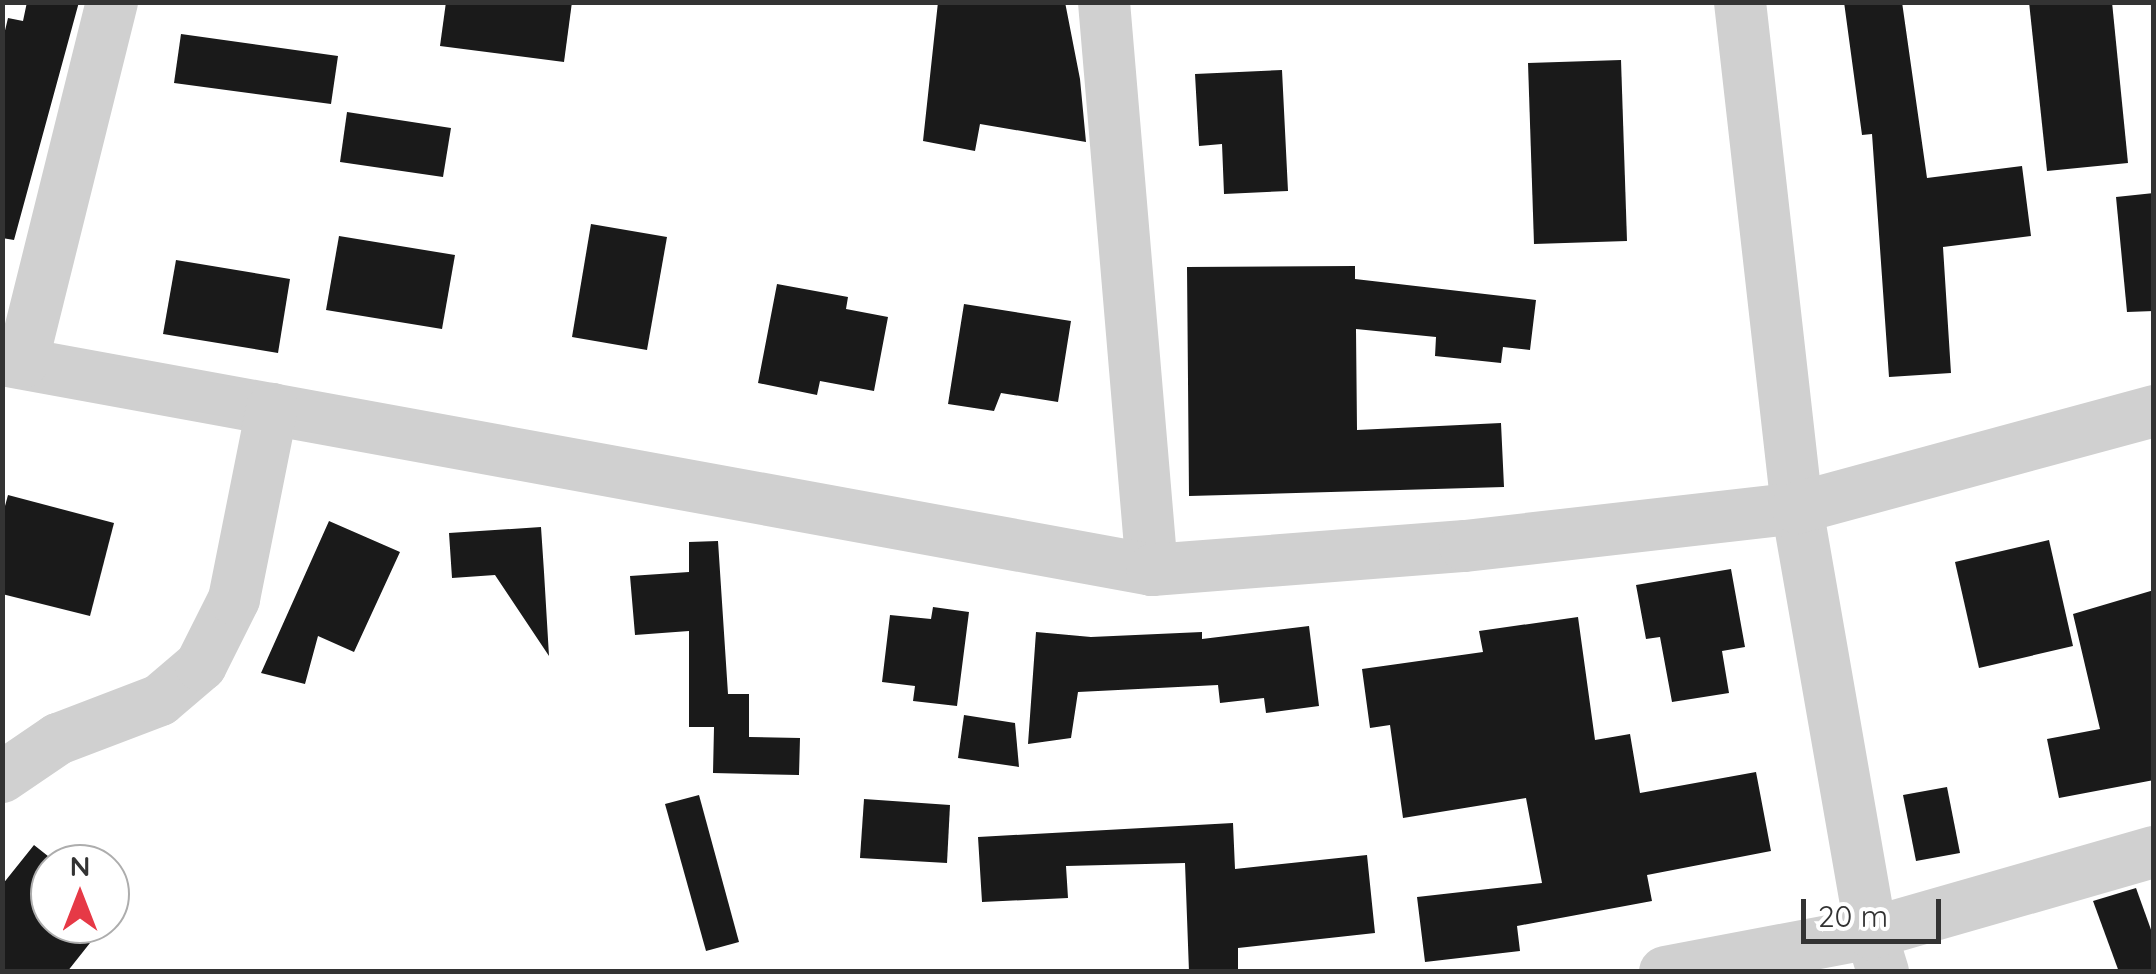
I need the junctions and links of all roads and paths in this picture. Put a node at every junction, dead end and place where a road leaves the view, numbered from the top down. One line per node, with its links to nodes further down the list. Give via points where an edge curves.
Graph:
1 (112, 2): 4 (street)
2 (1104, 2): 8 (street)
3 (1740, 2): 7 (street)
4 (12, 362): 5 (street)
5 (272, 409): 8 (street); 9 (street, via 234,600 201,665 160,700 58,739)
6 (2154, 411): 7 (street)
7 (1797, 508): 8 (street, via 1465,546); 11 (street)
8 (1152, 570)
9 (2, 777)
10 (2154, 852): 11 (street)
11 (1877, 952): 12 (street)
12 (1665, 972)

